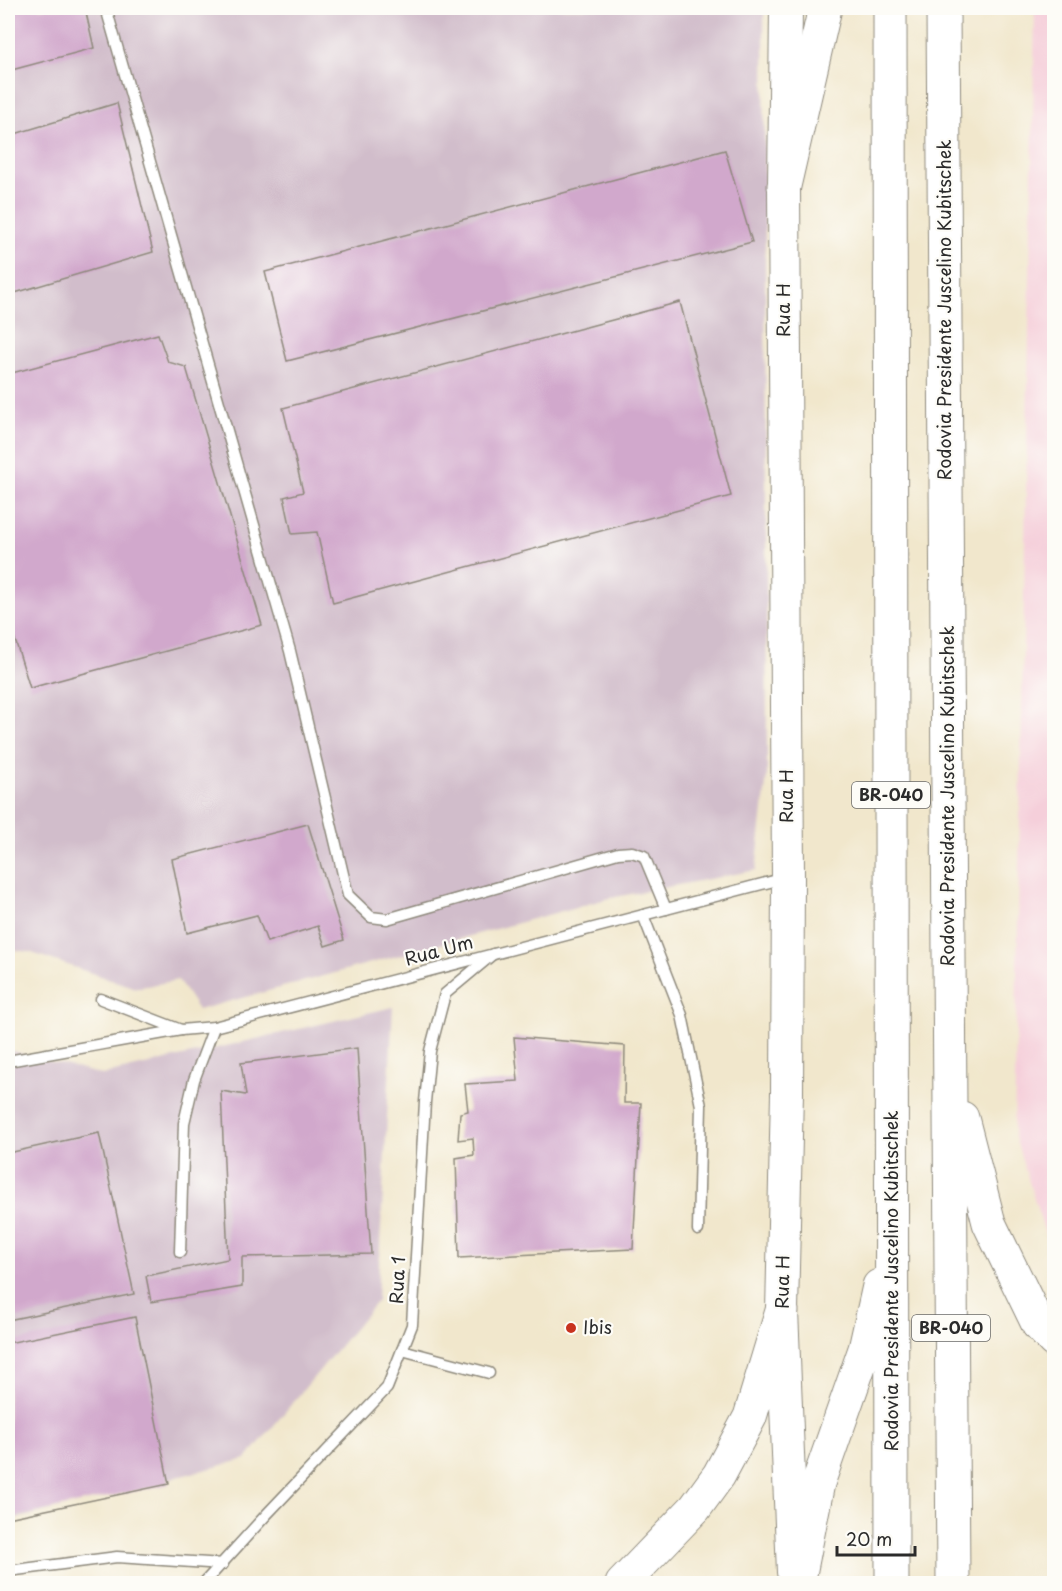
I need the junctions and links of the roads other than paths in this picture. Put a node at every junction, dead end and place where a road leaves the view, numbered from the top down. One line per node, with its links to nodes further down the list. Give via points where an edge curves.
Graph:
1 (106, 8): 8 (lane, via 290,651 348,895 371,917 387,919 632,852 644,856)
2 (786, 8): 6 (main road, Rua H)
3 (825, 8): 6 (highway)
4 (890, 8): 16 (highway, Rodovia Presidente Juscelino Kubitschek / BR-040)
5 (943, 8): 15 (highway, Rodovia Presidente Juscelino Kubitschek / BR-040)
6 (784, 186): 7 (main road, Rua H)
7 (788, 878): 8 (lane, Rua Um); 19 (main road, Rua H)
8 (666, 909): 9 (lane, Rua Um)
9 (643, 915): 10 (lane, Rua Um); 17 (lane, via 682,1015 701,1106)
10 (493, 954): 12 (lane, Rua Um); 21 (lane, Rua 1, via 445,994 430,1051 412,1325)
11 (101, 999): 13 (lane, Rua Um)
12 (214, 1027): 13 (lane, Rua Um); 18 (lane, via 194,1080 184,1122)
13 (182, 1030): 14 (lane)
14 (8, 1061)
15 (950, 1072): 20 (highway, via 989,1223); 30 (highway, Rodovia Presidente Juscelino Kubitschek / BR-040)
16 (892, 1229): 28 (highway, via 865,1349 818,1483); 29 (highway, Rodovia Presidente Juscelino Kubitschek / BR-040)
17 (698, 1230)
18 (180, 1252)
19 (782, 1311): 27 (highway, via 750,1417 719,1475 695,1508); 28 (main road, Rua H)
20 (1046, 1332): 22 (main road)
21 (402, 1350): 23 (lane); 24 (lane, Rua 1, via 387,1388)
22 (1054, 1361)
23 (489, 1373)
24 (223, 1564): 25 (lane, via 117,1557); 26 (lane, Rua 1)
25 (8, 1571)
26 (203, 1584)
27 (622, 1584)
28 (796, 1584)
29 (892, 1584)
30 (953, 1584)

